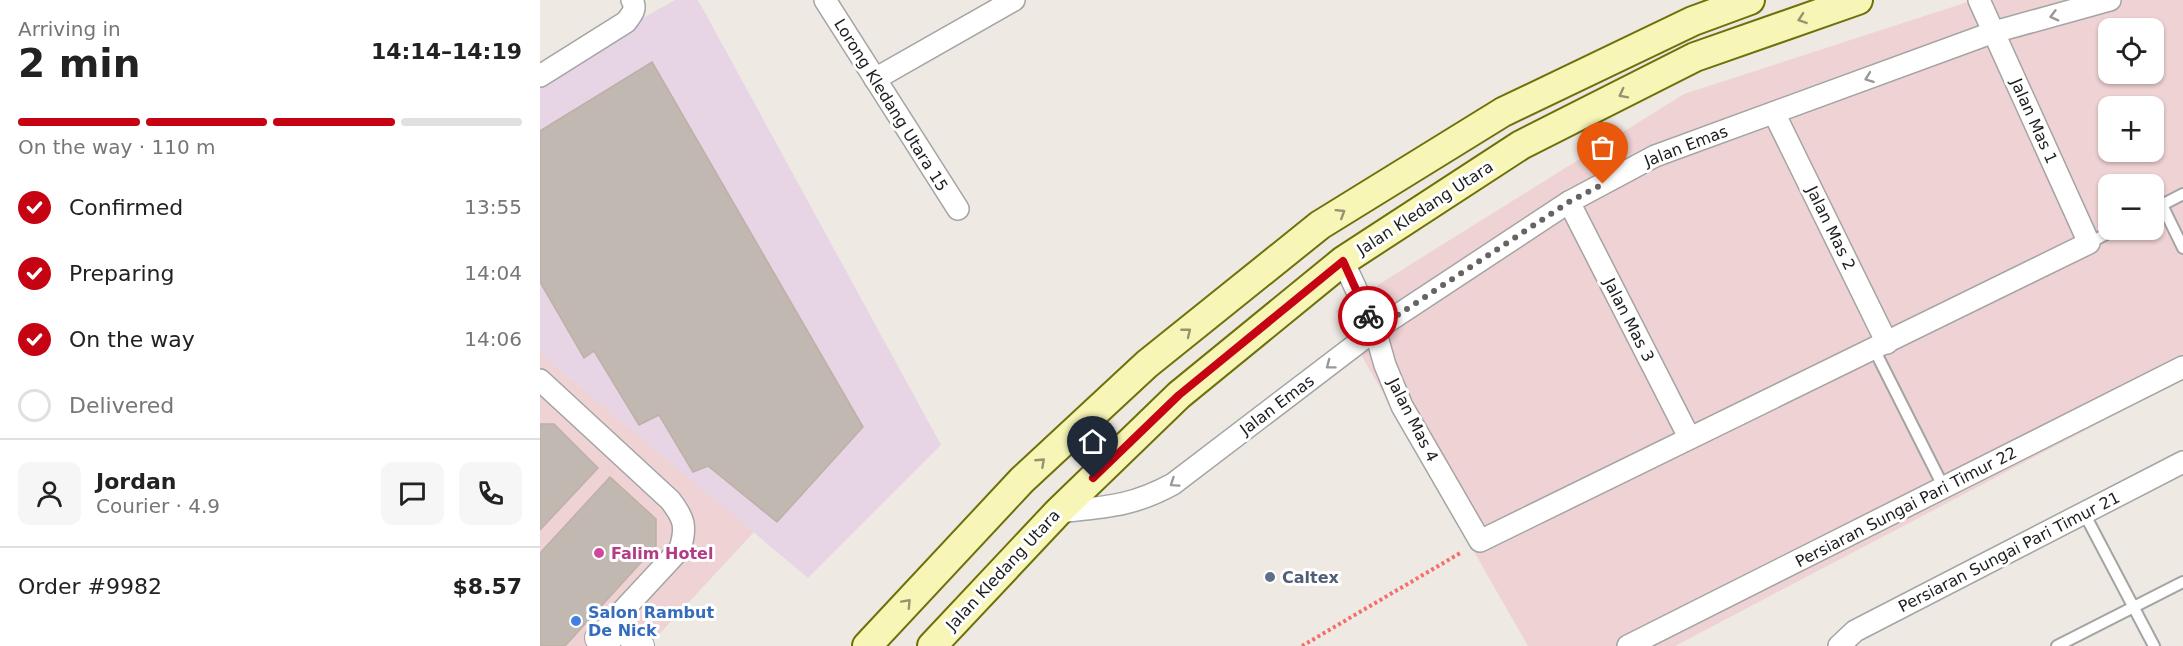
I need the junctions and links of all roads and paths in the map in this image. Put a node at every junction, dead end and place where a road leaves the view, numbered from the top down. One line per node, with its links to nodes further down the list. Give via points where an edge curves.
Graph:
1 (632, 0): 9 (street, via 634,13 626,22)
2 (825, 0): 10 (street, Lorong Kledang Utara 15)
3 (1014, 0): 10 (street)
4 (1750, 0): 35 (main road, one-way to 4, via 1022,480 1148,364 1320,225 1503,112 1693,21)
5 (1858, 0): 20 (main road, Jalan Kledang Utara, one-way to 20, via 1695,57 1521,145)
6 (1978, 0): 8 (street, Jalan Mas 1)
7 (2110, 0): 8 (street, Jalan Emas, one-way to 8)
8 (1994, 32): 11 (street, Jalan Emas, one-way to 11); 18 (street, Jalan Mas 1)
9 (540, 76)
10 (875, 79): 15 (street, Lorong Kledang Utara 15)
11 (1774, 113): 13 (street, Jalan Emas, via 1654,156); 22 (street, Jalan Mas 2)
12 (2183, 194): 14 (lane)
13 (1569, 202): 21 (street, Jalan Emas); 25 (street, Jalan Mas 3)
14 (2164, 204)
15 (958, 209)
16 (2164, 217): 19 (lane)
17 (2098, 238): 18 (lane)
18 (2089, 243): 22 (street)
19 (2183, 248)
20 (1343, 261): 21 (street, Jalan Mas 4); 28 (main road, Jalan Kledang Utara, via 1179,395)
21 (1375, 330): 28 (street, Jalan Emas, one-way to 28, via 1173,484 1148,498 1126,504); 30 (street, Jalan Mas 4, via 1402,406)
22 (1880, 346): 25 (street); 27 (lane)
23 (2183, 367): 27 (street, Persiaran Sungai Pari Timur 22)
24 (540, 380): 33 (street, via 670,500 682,516 685,534 680,549)
25 (1689, 437): 30 (street)
26 (2183, 462): 29 (street, Persiaran Sungai Pari Timur 21)
27 (1944, 488): 38 (street, Persiaran Sungai Pari Timur 22)
28 (1058, 512): 36 (main road, Jalan Kledang Utara)
29 (2084, 513): 32 (lane); 39 (street, Persiaran Sungai Pari Timur 21, via 1855,631)
30 (1480, 541): 37 (path)
31 (2183, 582): 32 (lane)
32 (2134, 607): 40 (lane); 41 (lane)
33 (602, 638): 34 (street)
34 (641, 646)
35 (867, 646)
36 (932, 646)
37 (1302, 646)
38 (1628, 646)
39 (1839, 646)
40 (2057, 646)
41 (2154, 646)

